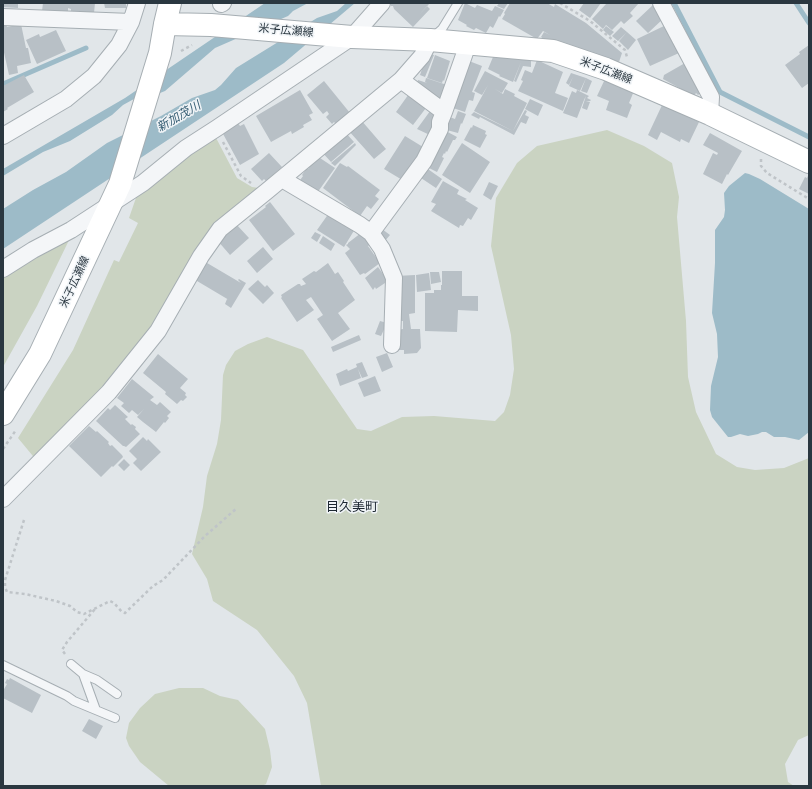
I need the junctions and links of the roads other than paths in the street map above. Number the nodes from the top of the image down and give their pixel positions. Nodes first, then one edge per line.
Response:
1 (137, 3) edge
2 (382, 3) edge
3 (458, 3) edge
4 (661, 3) edge
5 (168, 13) edge
6 (3, 17) edge
7 (131, 22) junction
8 (346, 36) junction
9 (430, 40) junction
10 (468, 44) junction
11 (401, 80) junction
12 (444, 112) junction
13 (710, 114) junction
14 (3, 136) edge
15 (809, 162) edge
16 (282, 179) junction
17 (110, 205) junction
18 (371, 233) junction
19 (3, 269) edge
20 (392, 345) dead end
21 (3, 414) edge
22 (3, 499) edge
23 (71, 664) road end
24 (3, 665) edge
25 (83, 674) junction
26 (117, 694) dead end
27 (96, 710) junction
28 (115, 718) dead end

1 - 7 street
2 - 8 street
3 - 9 lane
4 - 13 street
5 - 8 main road, 米子広瀬線
5 - 17 main road, 米子広瀬線
6 - 7 street
7 - 14 street
8 - 9 main road, 米子広瀬線
8 - 17 street
9 - 10 main road, 米子広瀬線
9 - 11 street
10 - 12 street
10 - 13 main road, 米子広瀬線
11 - 12 street
11 - 16 street
12 - 18 street
13 - 15 main road, 米子広瀬線
16 - 18 street
16 - 22 street
17 - 19 street
17 - 21 main road, 米子広瀬線
18 - 20 street
23 - 25 lane
24 - 27 lane
25 - 26 lane
25 - 27 lane
27 - 28 lane

